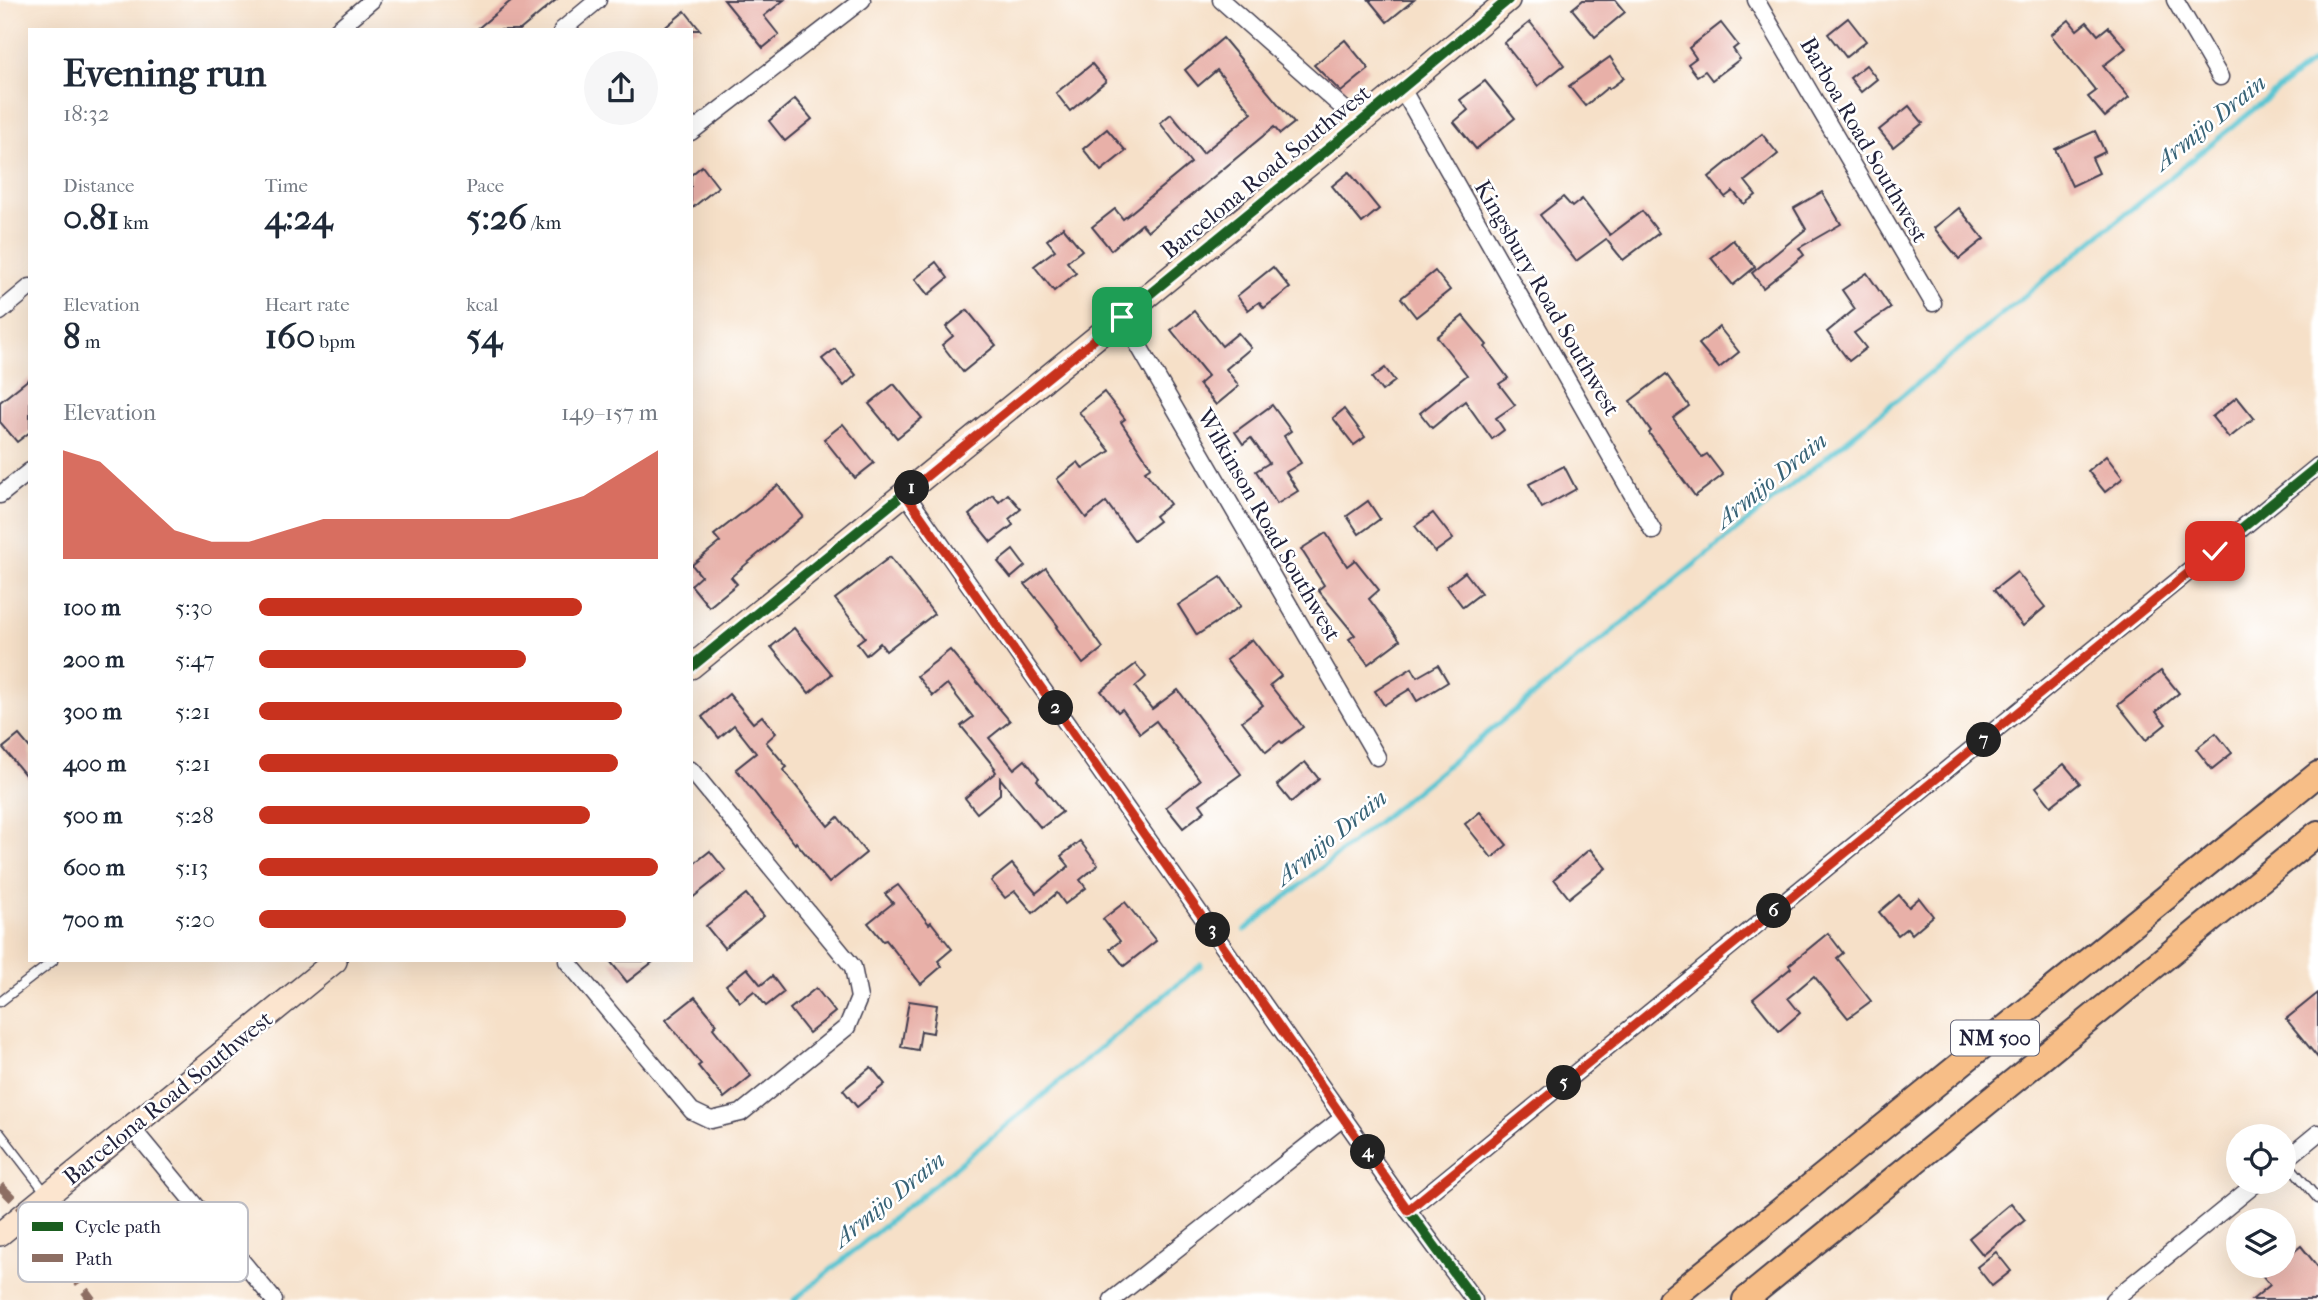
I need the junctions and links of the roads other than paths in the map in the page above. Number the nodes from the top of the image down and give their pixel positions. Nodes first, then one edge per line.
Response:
1 (372, 0) edge
2 (598, 0) edge
3 (862, 0) edge
4 (1221, 0) edge
5 (1508, 0) edge
6 (1755, 0) edge
7 (2175, 0) edge
8 (339, 28) edge
9 (564, 28) edge
10 (2220, 77) dead end
11 (1401, 87) junction
12 (1360, 123) junction
13 (693, 130) edge
14 (28, 289) edge
15 (1933, 303) dead end
16 (0, 312) edge
17 (1122, 317) junction
18 (2318, 466) edge
19 (28, 473) edge
20 (905, 494) junction
21 (0, 495) edge
22 (1653, 531) dead end
23 (693, 665) edge
24 (1377, 757) dead end
25 (693, 772) edge
26 (2318, 774) edge
27 (2318, 834) edge
28 (51, 962) edge
29 (334, 962) edge
30 (568, 962) edge
31 (0, 1002) edge
32 (2011, 1024) junction
33 (2038, 1062) junction
34 (1344, 1117) junction
35 (131, 1127) junction
36 (0, 1133) edge
37 (2318, 1133) edge
38 (2296, 1151) edge
39 (2296, 1174) edge
40 (2243, 1194) edge
41 (48, 1195) junction
42 (2318, 1199) edge
43 (39, 1202) edge
44 (193, 1202) edge
45 (1408, 1210) junction
46 (18, 1219) edge
47 (0, 1234) edge
48 (248, 1269) edge
49 (274, 1300) edge
50 (1112, 1300) edge
51 (1474, 1300) edge
52 (1670, 1300) edge
53 (1745, 1300) edge
54 (2113, 1300) edge

1 - 8 street
2 - 9 street
3 - 13 street
4 - 12 street
5 - 11 street, Barcelona Road Southwest
6 - 15 street, Barboa Road Southwest
7 - 10 street
11 - 12 street, Barcelona Road Southwest
11 - 22 street, Kingsbury Road Southwest
12 - 17 street, Barcelona Road Southwest
14 - 16 street
17 - 20 street, Barcelona Road Southwest
17 - 24 street, Wilkinson Road Southwest
18 - 45 street
19 - 21 street
20 - 23 street, Barcelona Road Southwest
20 - 34 street
25 - 30 street
26 - 32 main road, NM 500
27 - 33 main road, NM 500
28 - 31 lane
29 - 35 street, Barcelona Road Southwest
32 - 33 lane
32 - 52 main road, NM 500
33 - 53 main road, NM 500
34 - 45 street
34 - 50 street
35 - 41 street, Barcelona Road Southwest
35 - 44 street
36 - 41 lane
37 - 38 street
39 - 42 lane
40 - 54 street
41 - 43 street, Barcelona Road Southwest
45 - 51 street
46 - 47 street, Barcelona Road Southwest
48 - 49 street

